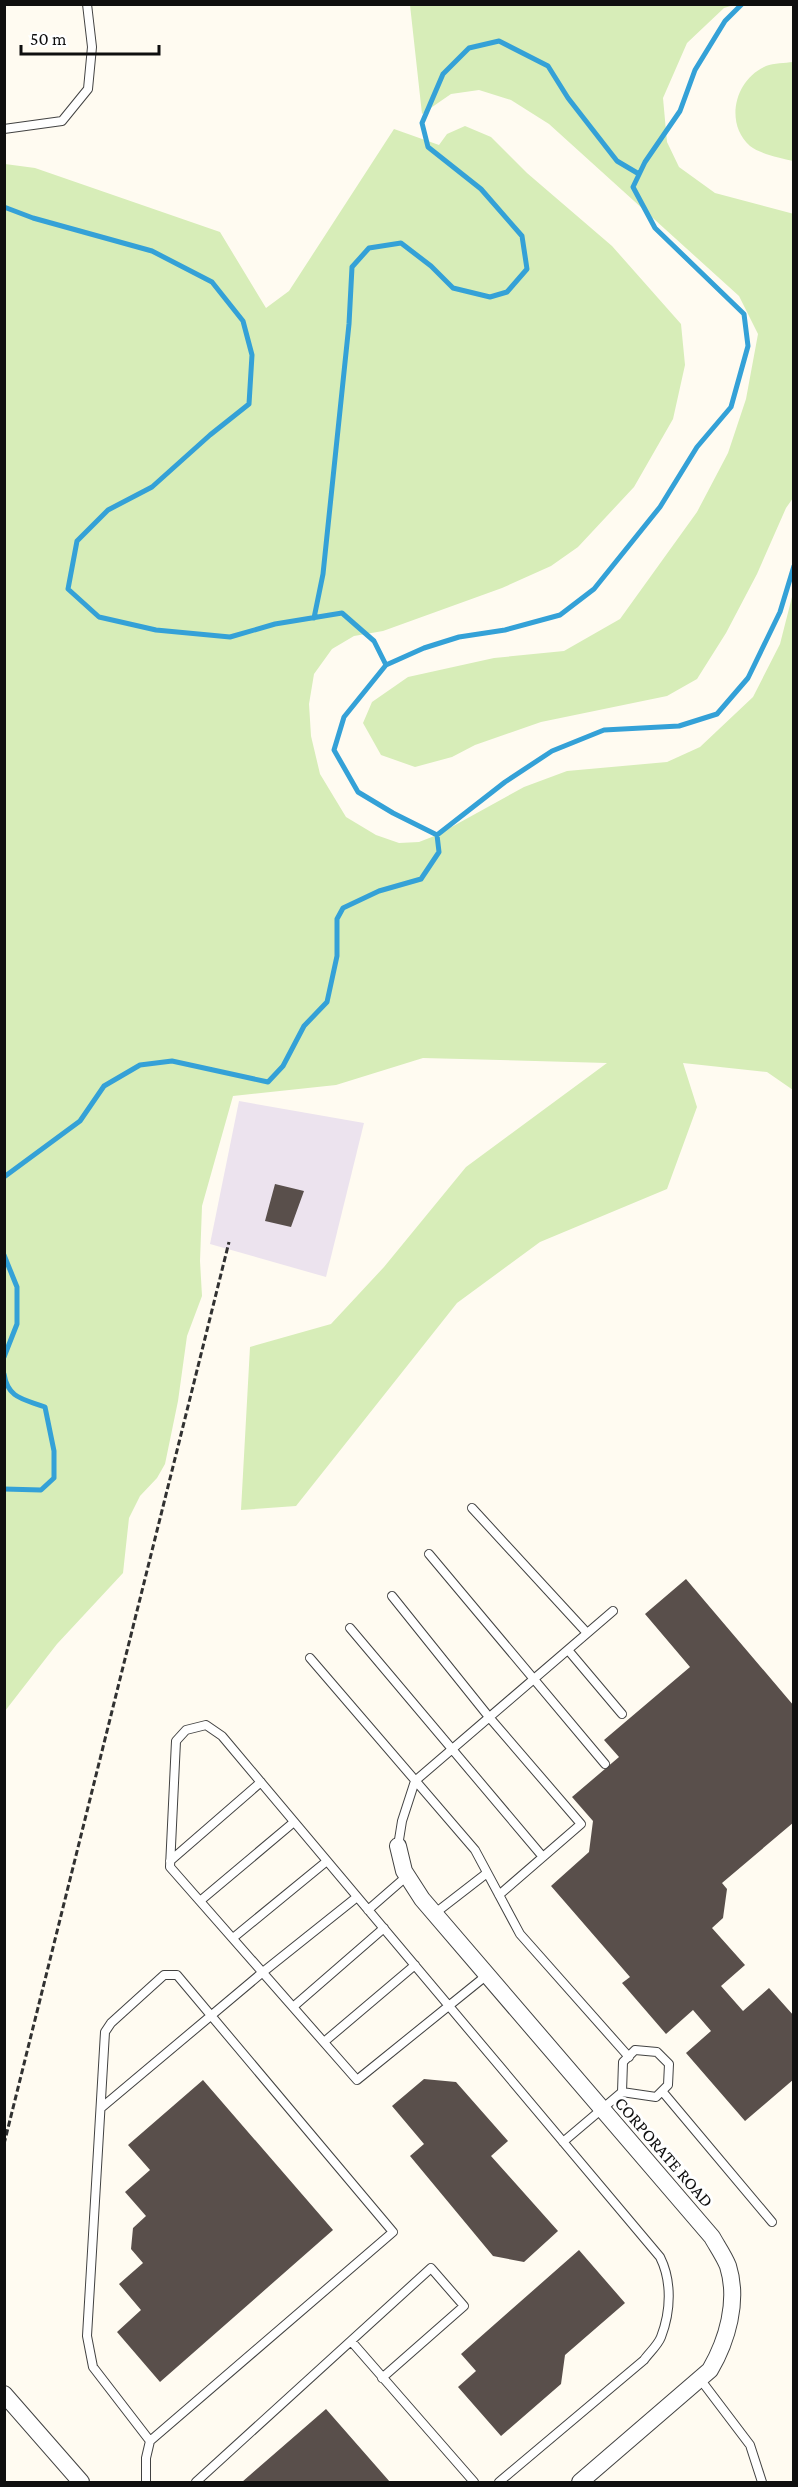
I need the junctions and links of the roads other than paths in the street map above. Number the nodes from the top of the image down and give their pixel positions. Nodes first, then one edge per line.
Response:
1 (87, 4) edge
2 (4, 129) edge
3 (472, 1508) dead end
4 (429, 1554) dead end
5 (392, 1596) dead end
6 (613, 1611) dead end
7 (350, 1628) dead end
8 (587, 1633) junction
9 (568, 1650) junction
10 (310, 1658) dead end
11 (535, 1678) junction
12 (622, 1714) dead end
13 (489, 1718) junction
14 (451, 1750) junction
15 (605, 1764) dead end
16 (415, 1781) junction
17 (261, 1782) junction
18 (294, 1822) junction
19 (398, 1846) joint
20 (543, 1857) junction
21 (170, 1861) junction
22 (327, 1861) junction
23 (488, 1873) junction
24 (407, 1876) junction
25 (499, 1894) junction
26 (357, 1897) junction
27 (200, 1901) junction
28 (368, 1910) junction
29 (435, 1914) junction
30 (384, 1928) junction
31 (232, 1938) junction
32 (415, 1965) junction
33 (263, 1972) junction
34 (487, 1975) junction
35 (448, 2005) junction
36 (293, 2007) junction
37 (211, 2016) junction
38 (324, 2042) junction
39 (629, 2057) junction
40 (662, 2091) junction
41 (622, 2092) junction
42 (101, 2108) junction
43 (602, 2109) junction
44 (563, 2142) junction
45 (772, 2222) dead end
46 (351, 2341) junction
47 (382, 2378) junction
48 (700, 2379) junction
49 (4, 2394) edge
50 (150, 2441) junction
51 (81, 2482) edge
52 (146, 2482) edge
53 (196, 2482) edge
54 (474, 2482) edge
55 (499, 2482) edge
56 (580, 2482) edge
57 (762, 2482) edge

1 - 2 lane
3 - 8 lane
4 - 11 lane
5 - 13 lane
6 - 8 lane
7 - 14 lane
8 - 9 lane
9 - 11 lane
9 - 12 lane
10 - 16 lane
11 - 13 lane
11 - 15 lane
13 - 14 lane
13 - 20 lane
14 - 16 lane
14 - 20 lane
16 - 19 lane
16 - 23 lane
17 - 18 lane
17 - 21 lane
17 - 21 lane
18 - 22 lane
18 - 27 lane
19 - 24 street, CORPORATE ROAD
20 - 25 lane
21 - 27 lane
22 - 26 lane
22 - 31 lane
23 - 25 lane
23 - 29 lane
24 - 28 lane
24 - 29 street, CORPORATE ROAD
25 - 39 lane
26 - 28 lane
26 - 33 lane
27 - 31 lane
28 - 30 lane
29 - 34 street, CORPORATE ROAD
30 - 32 lane
30 - 36 lane
31 - 33 lane
32 - 35 lane
32 - 38 lane
33 - 36 lane
33 - 37 lane
34 - 35 lane
34 - 43 street, CORPORATE ROAD
35 - 38 lane
35 - 44 lane
36 - 38 lane
37 - 42 lane
37 - 42 lane
37 - 50 lane
39 - 40 lane
39 - 41 lane
40 - 41 lane
40 - 45 lane
41 - 43 lane
42 - 50 lane
43 - 44 lane
43 - 48 street, CORPORATE ROAD
44 - 55 lane
46 - 47 lane
46 - 47 lane
46 - 53 lane
47 - 54 lane
48 - 56 street, CORPORATE ROAD
48 - 57 lane
49 - 51 street
50 - 52 lane

